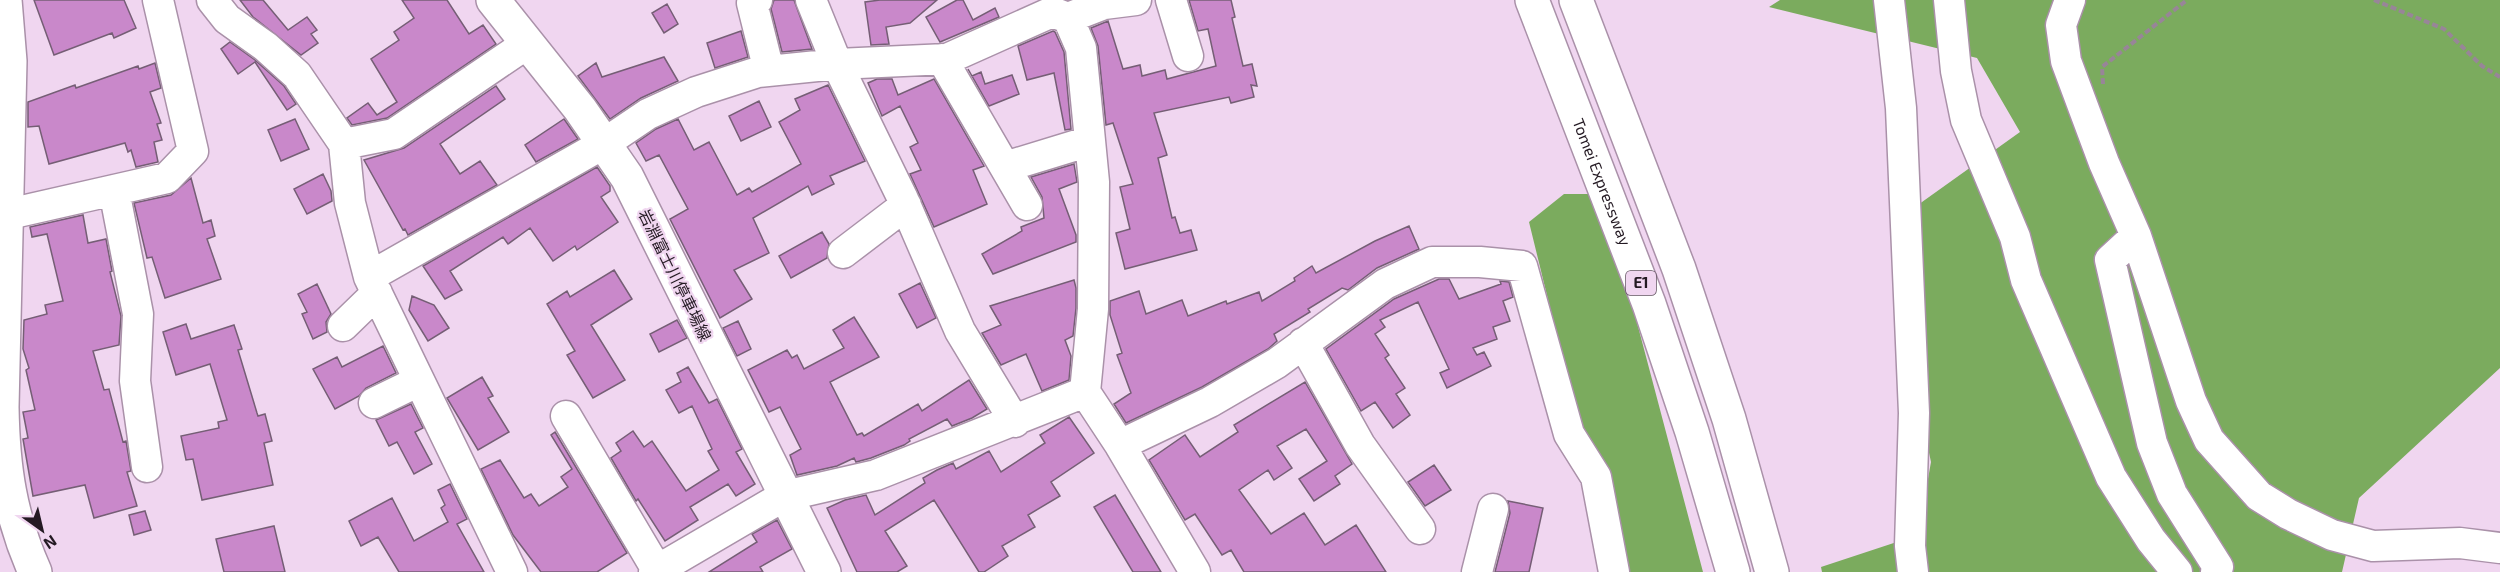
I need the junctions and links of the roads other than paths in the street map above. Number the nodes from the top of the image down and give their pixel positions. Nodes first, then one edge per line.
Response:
1 (5, 0) edge
2 (158, 0) edge
3 (213, 0) edge
4 (493, 0) edge
5 (757, 0) edge
6 (811, 0) edge
7 (1136, 0) edge
8 (1171, 0) edge
9 (1532, 0) edge
10 (1576, 0) edge
11 (1889, 0) edge
12 (1949, 0) edge
13 (2070, 0) edge
14 (1057, 10) edge
15 (528, 43) junction
16 (1188, 56) dead end
17 (942, 59) junction
18 (837, 63) junction
19 (769, 71) junction
20 (1090, 141) junction
21 (604, 143) junction
22 (344, 144) junction
23 (1005, 166) junction
24 (114, 190) junction
25 (906, 205) junction
26 (1027, 205) dead end
27 (4, 215) edge
28 (2136, 236) junction
29 (843, 253) dead end
30 (373, 285) junction
31 (343, 326) dead end
32 (1303, 343) junction
33 (419, 381) junction
34 (1085, 392) junction
35 (374, 403) dead end
36 (566, 416) dead end
37 (1, 419) edge
38 (1015, 422) junction
39 (1120, 445) junction
40 (147, 467) dead end
41 (784, 496) junction
42 (1493, 509) dead end
43 (1420, 529) dead end
44 (2500, 548) edge
45 (655, 571) edge
46 (35, 572) edge
47 (512, 572) edge
48 (824, 572) edge
49 (1195, 572) edge
50 (1477, 572) edge
51 (1614, 572) edge
52 (1733, 572) edge
53 (1772, 572) edge
54 (1913, 572) edge
55 (2177, 572) edge
56 (2216, 572) edge

1 - 27 main road
2 - 24 street
3 - 22 street
4 - 15 main road, 岩淵富士川停車場線
5 - 19 street
6 - 18 street
7 - 14 street
8 - 16 street
9 - 52 main road, Tomei Expressway / E1
10 - 53 main road, E1
11 - 54 street
12 - 55 street
13 - 28 street
14 - 17 street
14 - 20 street
15 - 21 main road, 岩淵富士川停車場線
15 - 22 street
17 - 18 street
17 - 23 street
18 - 19 street
18 - 25 street
19 - 21 street
20 - 23 street
20 - 34 street
21 - 30 street
21 - 41 main road, 岩淵富士川停車場線
22 - 30 street
23 - 26 street
24 - 27 street
24 - 40 street
25 - 29 street
25 - 38 street
27 - 37 main road
28 - 44 street
28 - 56 street
30 - 31 street
30 - 33 street
32 - 39 street
32 - 43 street
32 - 51 street
33 - 35 street
33 - 47 street
34 - 38 street
34 - 39 street
36 - 45 street
37 - 46 main road
38 - 41 street
39 - 49 street
41 - 45 street
41 - 48 main road, 岩淵富士川停車場線
42 - 50 street

